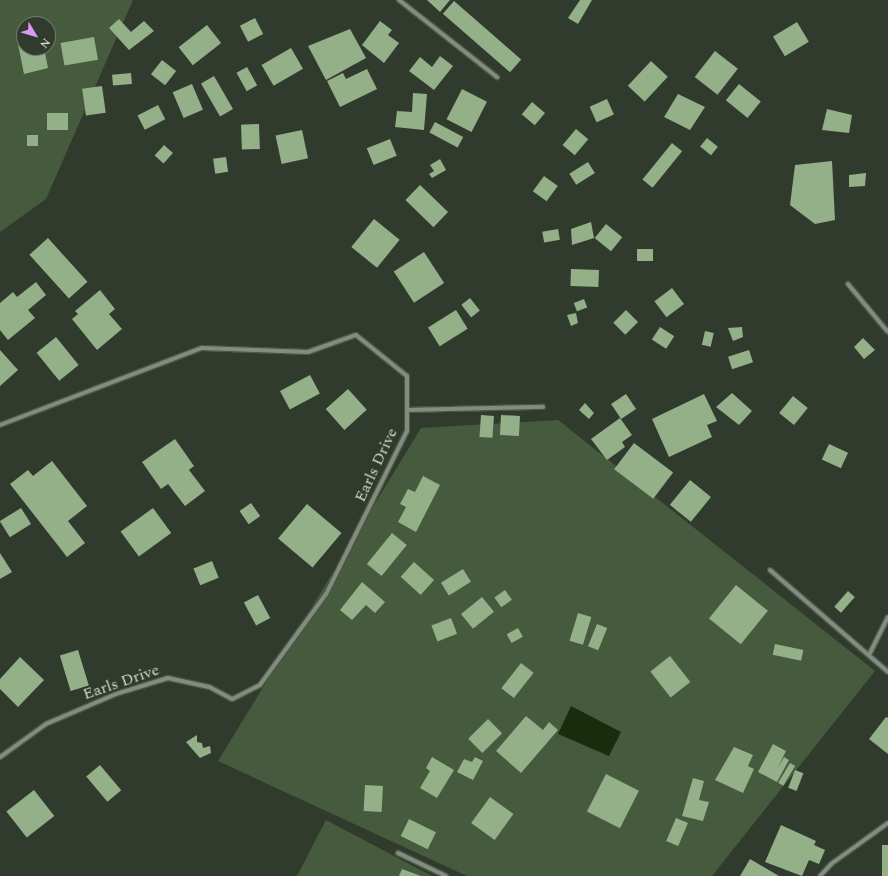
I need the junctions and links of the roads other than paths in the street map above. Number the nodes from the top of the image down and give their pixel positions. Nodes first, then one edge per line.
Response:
1 (399, 0) edge
2 (497, 77) dead end
3 (848, 284) dead end
4 (888, 332) edge
5 (543, 407) dead end
6 (407, 410) junction
7 (0, 425) edge
8 (770, 570) dead end
9 (888, 617) edge
10 (869, 655) junction
11 (888, 672) edge
12 (0, 757) edge
13 (888, 823) edge
14 (398, 853) dead end
15 (446, 876) edge
16 (820, 876) edge

1 - 2 street
3 - 4 street
5 - 6 street
6 - 7 street, Earls Drive
6 - 12 street, Earls Drive
8 - 10 street
9 - 10 street
10 - 11 street
13 - 16 street
14 - 15 street

